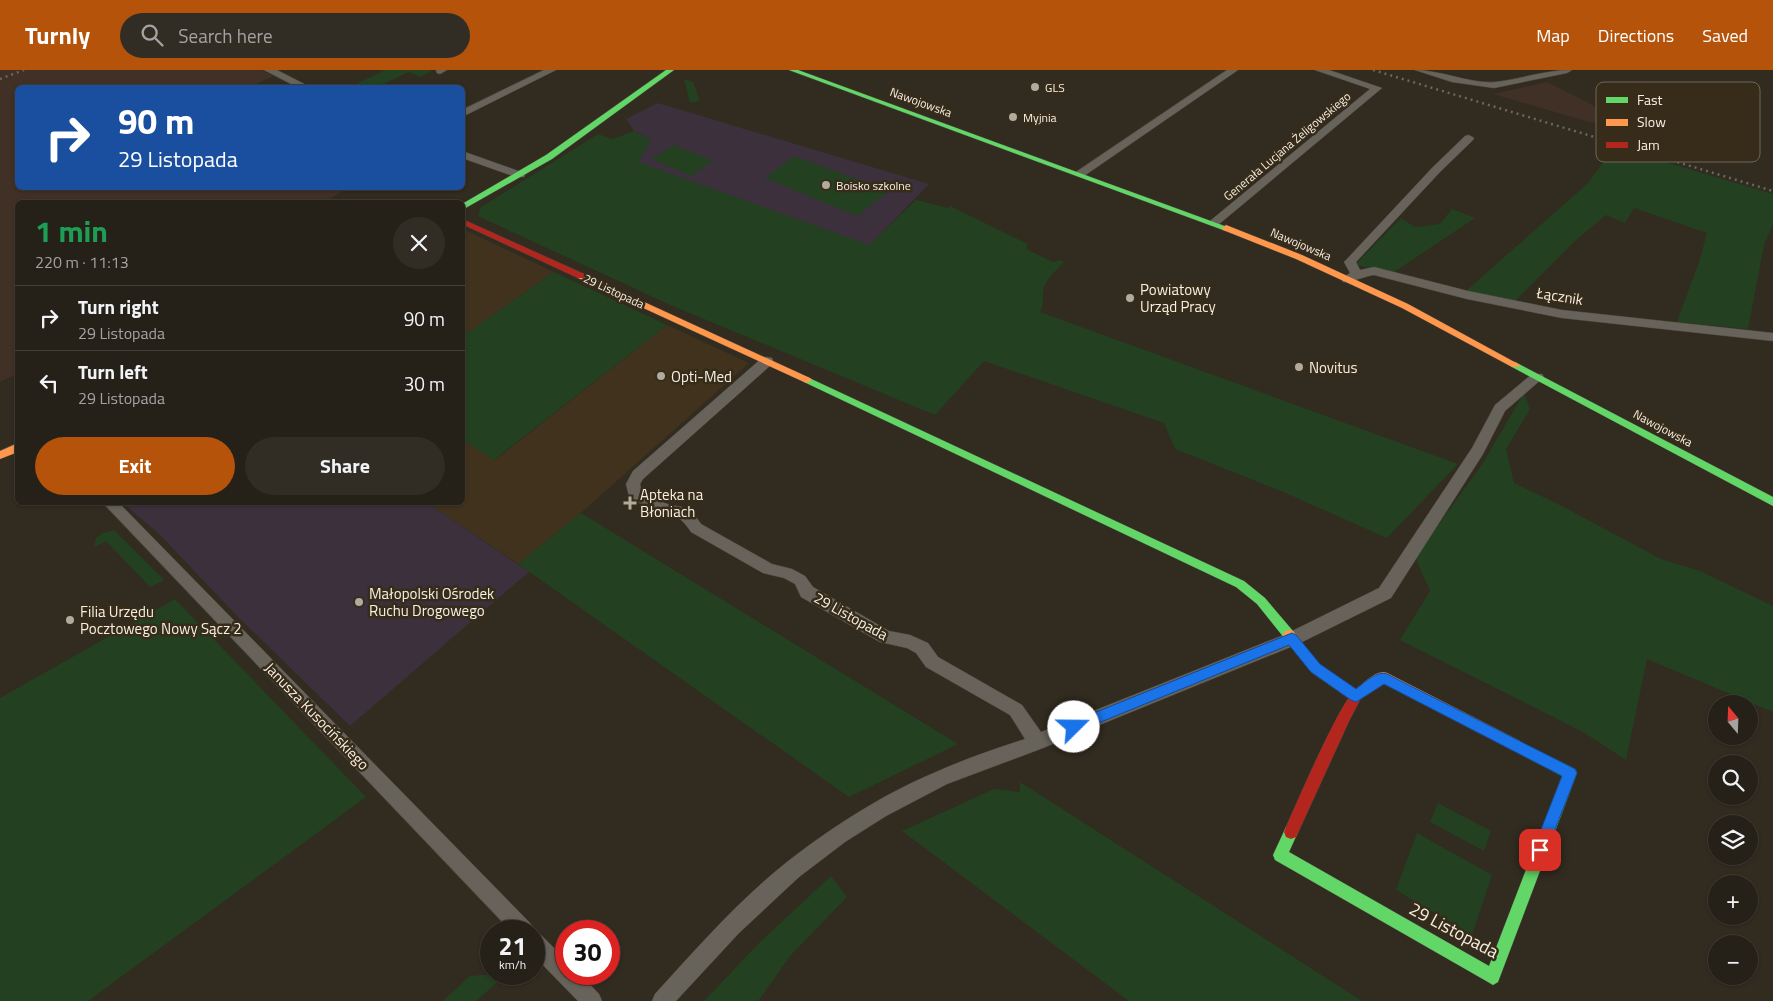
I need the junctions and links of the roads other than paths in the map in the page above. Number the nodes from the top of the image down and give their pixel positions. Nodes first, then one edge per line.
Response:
1 (269, 70) edge
2 (551, 70) edge
3 (671, 70) edge
4 (792, 70) edge
5 (1234, 70) edge
6 (1320, 70) edge
7 (1420, 70) edge
8 (1567, 70) edge
9 (302, 85) edge
10 (465, 113) edge
11 (1470, 138) dead end
12 (465, 155) edge
13 (1080, 174) junction
14 (520, 175) junction
15 (465, 206) edge
16 (465, 221) edge
17 (1214, 224) junction
18 (1352, 276) junction
19 (1773, 337) edge
20 (767, 361) junction
21 (1537, 377) junction
22 (15, 448) edge
23 (0, 455) edge
24 (1773, 502) edge
25 (112, 505) edge
26 (1292, 639) junction
27 (1356, 696) junction
28 (1037, 742) junction
29 (514, 920) edge
30 (545, 953) edge
31 (592, 1001) edge
32 (662, 1001) edge

1 - 9 street
2 - 10 street
3 - 14 street
4 - 13 street, Nawojowska
5 - 13 street
6 - 17 street, Generała Lucjana Żeligowskiego
7 - 8 street
11 - 18 street
12 - 14 street
13 - 17 street, Nawojowska
14 - 15 street
16 - 20 street, 29 Listopada
17 - 18 street, Nawojowska
18 - 19 street, Łącznik
18 - 21 street, Nawojowska
20 - 26 street, 29 Listopada
20 - 28 street, 29 Listopada
21 - 24 street, Nawojowska
21 - 26 street
22 - 23 street
25 - 29 street, Janusza Kusocińskiego
26 - 27 street, 29 Listopada
26 - 28 street
27 - 27 street, 29 Listopada
28 - 32 street
30 - 31 street

